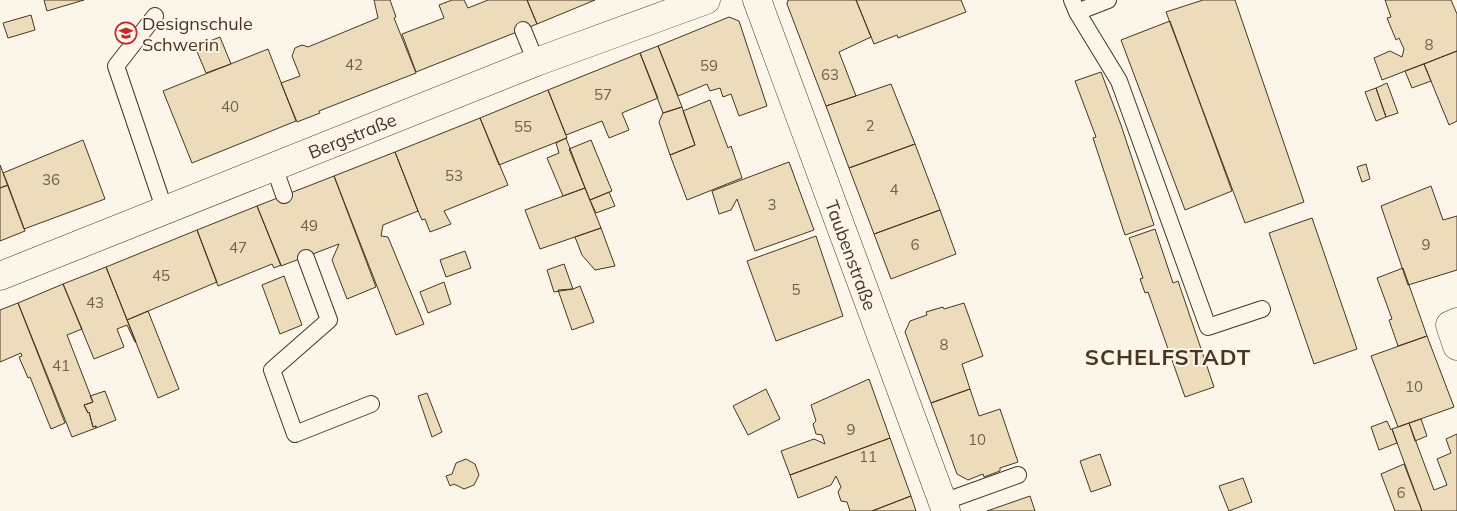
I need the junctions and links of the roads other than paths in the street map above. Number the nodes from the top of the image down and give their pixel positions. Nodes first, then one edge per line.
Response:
1 (706, 0) edge
2 (757, 0) edge
3 (1108, 0) edge
4 (1075, 6) edge
5 (155, 16) dead end
6 (523, 30) dead end
7 (536, 62) junction
8 (274, 167) junction
9 (284, 195) dead end
10 (165, 211) junction
11 (306, 258) dead end
12 (0, 276) edge
13 (1262, 309) dead end
14 (1457, 322) edge
15 (1457, 346) edge
16 (371, 404) dead end
17 (1018, 475) dead end
18 (945, 506) edge

1 - 7 street, Bergstraße
2 - 18 street, Taubenstraße
3 - 4 lane
4 - 13 lane
5 - 10 lane
6 - 7 lane
7 - 8 street, Bergstraße
8 - 9 lane
8 - 10 street, Bergstraße
10 - 12 street, Bergstraße
11 - 16 lane
14 - 15 street
17 - 18 lane

